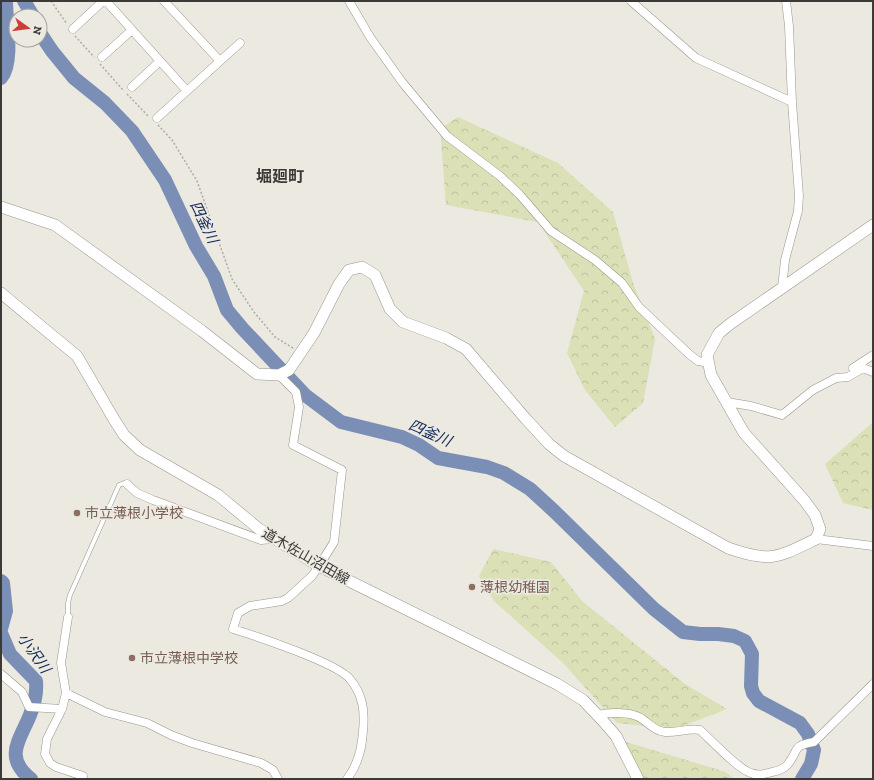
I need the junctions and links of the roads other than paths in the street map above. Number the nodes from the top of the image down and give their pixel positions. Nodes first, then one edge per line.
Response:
1 (104, 1) edge
2 (164, 1) edge
3 (349, 1) edge
4 (631, 1) edge
5 (786, 1) edge
6 (71, 29) road end
7 (132, 30) junction
8 (240, 43) dead end
9 (102, 57) dead end
10 (160, 61) junction
11 (220, 61) junction
12 (132, 87) dead end
13 (187, 91) junction
14 (792, 102) junction
15 (155, 120) road end
16 (1, 208) edge
17 (873, 225) edge
18 (782, 288) junction
19 (1, 293) edge
20 (873, 355) edge
21 (709, 363) junction
22 (873, 372) edge
23 (279, 375) junction
24 (839, 377) junction
25 (727, 402) junction
26 (127, 484) joint
27 (273, 539) junction
28 (816, 539) junction
29 (873, 546) edge
30 (319, 566) junction
31 (68, 617) joint
32 (1, 674) edge
33 (873, 684) edge
34 (66, 693) junction
35 (62, 709) junction
36 (598, 715) junction
37 (83, 776) dead end
38 (278, 779) edge
39 (347, 779) edge
40 (638, 779) edge

1 - 6 street
1 - 7 street
2 - 11 street
3 - 21 street
4 - 14 street
5 - 14 street
7 - 9 street
7 - 10 street
8 - 11 street
10 - 12 street
10 - 13 street
11 - 13 street
13 - 15 street
14 - 18 street
16 - 23 street
17 - 18 street
18 - 21 street
19 - 27 street, 道木佐山沼田線
20 - 24 street
21 - 25 street
22 - 24 street
23 - 28 street
23 - 30 street
24 - 25 street
25 - 28 street
26 - 27 street
26 - 31 lane
27 - 30 street, 道木佐山沼田線
28 - 29 street
30 - 36 street, 道木佐山沼田線
30 - 39 street
31 - 34 street
32 - 35 street
33 - 36 street
34 - 35 street
34 - 38 street
35 - 37 street
36 - 40 street, 道木佐山沼田線

